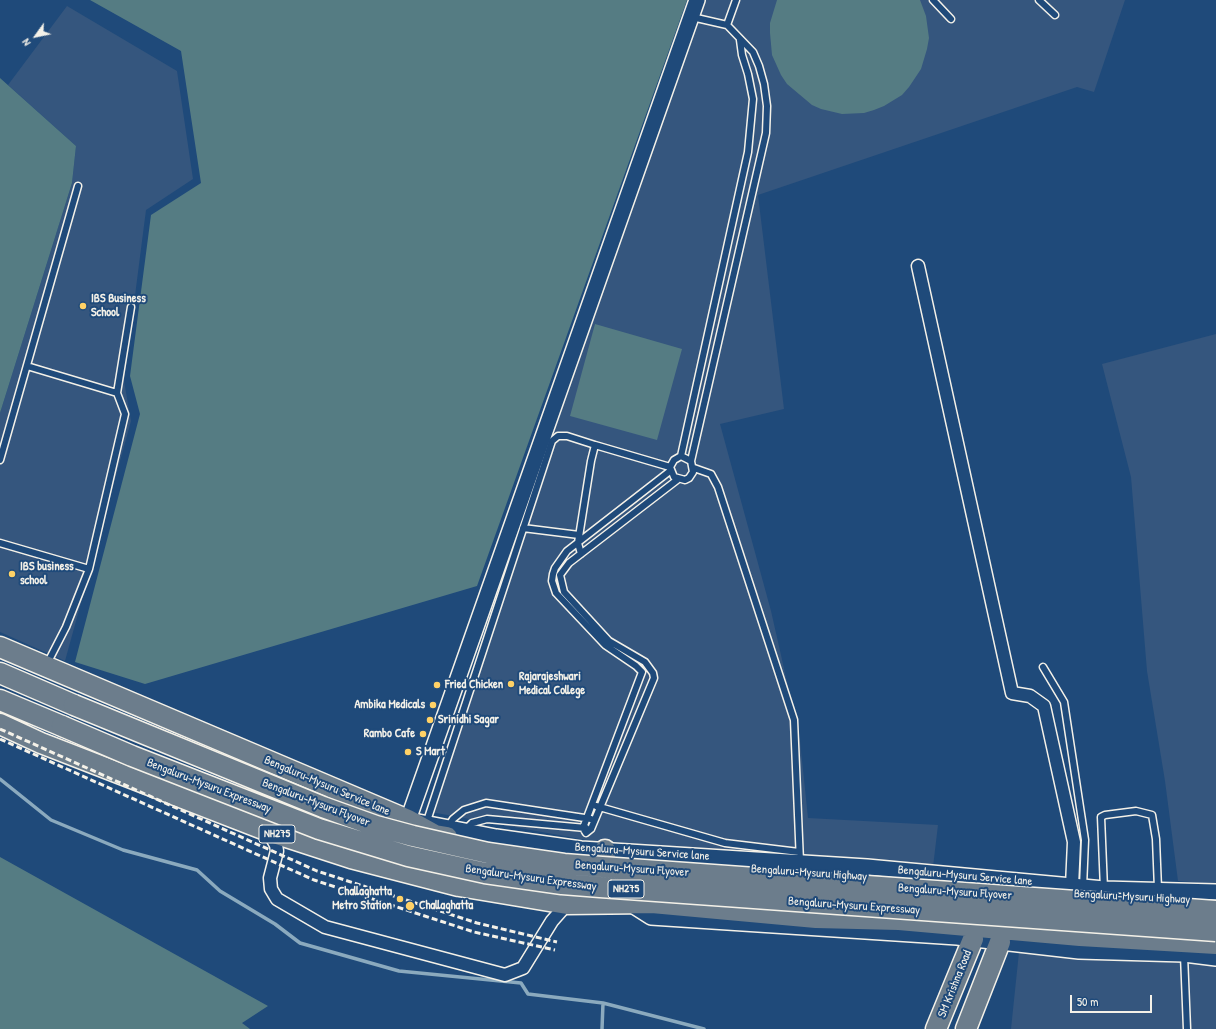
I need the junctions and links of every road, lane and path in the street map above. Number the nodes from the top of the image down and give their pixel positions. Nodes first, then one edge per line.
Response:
1 (697, 0) edge
2 (736, 0) edge
3 (933, 0) edge
4 (1039, 0) edge
5 (1055, 15) dead end
6 (691, 17) junction
7 (951, 19) dead end
8 (727, 25) junction
9 (740, 40) junction
10 (742, 180) junction
11 (754, 184) junction
12 (78, 186) dead end
13 (918, 266) dead end
14 (132, 307) dead end
15 (27, 366) junction
16 (117, 393) junction
17 (595, 445) junction
18 (681, 456) junction
19 (0, 460) edge
20 (691, 461) junction
21 (694, 468) junction
22 (670, 469) junction
23 (677, 480) junction
24 (523, 528) junction
25 (579, 536) junction
26 (0, 543) edge
27 (578, 543) junction
28 (581, 554) junction
29 (89, 569) junction
30 (607, 644) junction
31 (0, 647) edge
32 (46, 666) junction
33 (1043, 667) dead end
34 (0, 673) edge
35 (0, 700) edge
36 (0, 724) edge
37 (592, 805) junction
38 (600, 807) junction
39 (587, 819) junction
40 (595, 819) junction
41 (417, 822) junction
42 (447, 828) junction
43 (583, 828) junction
44 (268, 831) junction
45 (463, 831) junction
46 (605, 855) junction
47 (799, 857) junction
48 (1077, 886) junction
49 (1104, 889) junction
50 (1158, 891) junction
51 (1216, 892) edge
52 (1216, 902) edge
53 (629, 903) junction
54 (567, 904) junction
55 (605, 904) junction
56 (1216, 911) edge
57 (1216, 931) edge
58 (973, 939) junction
59 (1000, 942) junction
60 (1216, 944) edge
61 (1184, 954) junction
62 (1216, 958) edge
63 (936, 1029) edge
64 (966, 1029) edge
65 (1187, 1029) edge

1 - 6 street
2 - 8 lane
3 - 7 lane
4 - 5 lane
6 - 8 lane
6 - 41 street
8 - 9 lane
9 - 10 lane
9 - 11 lane
10 - 11 lane
10 - 18 lane
11 - 20 lane
12 - 15 lane
13 - 48 street
14 - 16 lane
15 - 16 lane
15 - 19 lane
16 - 29 lane
17 - 22 lane
17 - 24 lane
17 - 25 lane
18 - 20 lane
18 - 22 lane
20 - 21 lane
21 - 23 lane
21 - 47 lane
22 - 23 lane
22 - 27 lane
23 - 28 lane
24 - 25 lane
24 - 41 lane
25 - 27 lane
26 - 29 lane
27 - 28 lane
27 - 30 lane
28 - 30 lane
29 - 32 lane
30 - 37 lane
30 - 38 lane
31 - 32 highway
32 - 41 highway, Bengaluru-Mysuru Service lane
33 - 48 lane
34 - 56 highway, Bengaluru-Mysuru Flyover / NH275, bridge
35 - 57 highway, Bengaluru-Mysuru Expressway / NH275, bridge
36 - 44 highway, Bengaluru-Mysuru Expressway / NH275
37 - 38 lane
37 - 39 lane
38 - 40 lane
38 - 47 lane
39 - 40 lane
39 - 42 lane
39 - 43 lane
40 - 43 lane
41 - 42 street, Bengaluru-Mysuru Service lane
41 - 46 highway, Bengaluru-Mysuru Highway
42 - 45 street, Bengaluru-Mysuru Service lane
43 - 45 lane
44 - 54 highway, Bengaluru-Mysuru Expressway / NH275
44 - 54 street
45 - 46 street, Bengaluru-Mysuru Service lane
46 - 47 street, Bengaluru-Mysuru Service lane
46 - 52 highway, Bengaluru-Mysuru Highway
46 - 55 highway
47 - 48 street, Bengaluru-Mysuru Service lane
48 - 49 street, Bengaluru-Mysuru Service lane
49 - 50 street, Bengaluru-Mysuru Service lane
49 - 50 lane
50 - 51 street, Bengaluru-Mysuru Service lane
53 - 55 highway, Bengaluru-Mysuru Expressway / NH275
53 - 58 street, Bengaluru-Mysuru Expressway / NH275
53 - 60 highway, Bengaluru-Mysuru Expressway / NH275
54 - 55 highway, Bengaluru-Mysuru Expressway / NH275
58 - 59 street, Bengaluru-Mysuru Expressway / NH275
58 - 63 highway, SM Krishna Road
59 - 61 street, Bengaluru-Mysuru Expressway / NH275
59 - 64 highway
61 - 62 street, Bengaluru-Mysuru Expressway / NH275
61 - 65 lane

